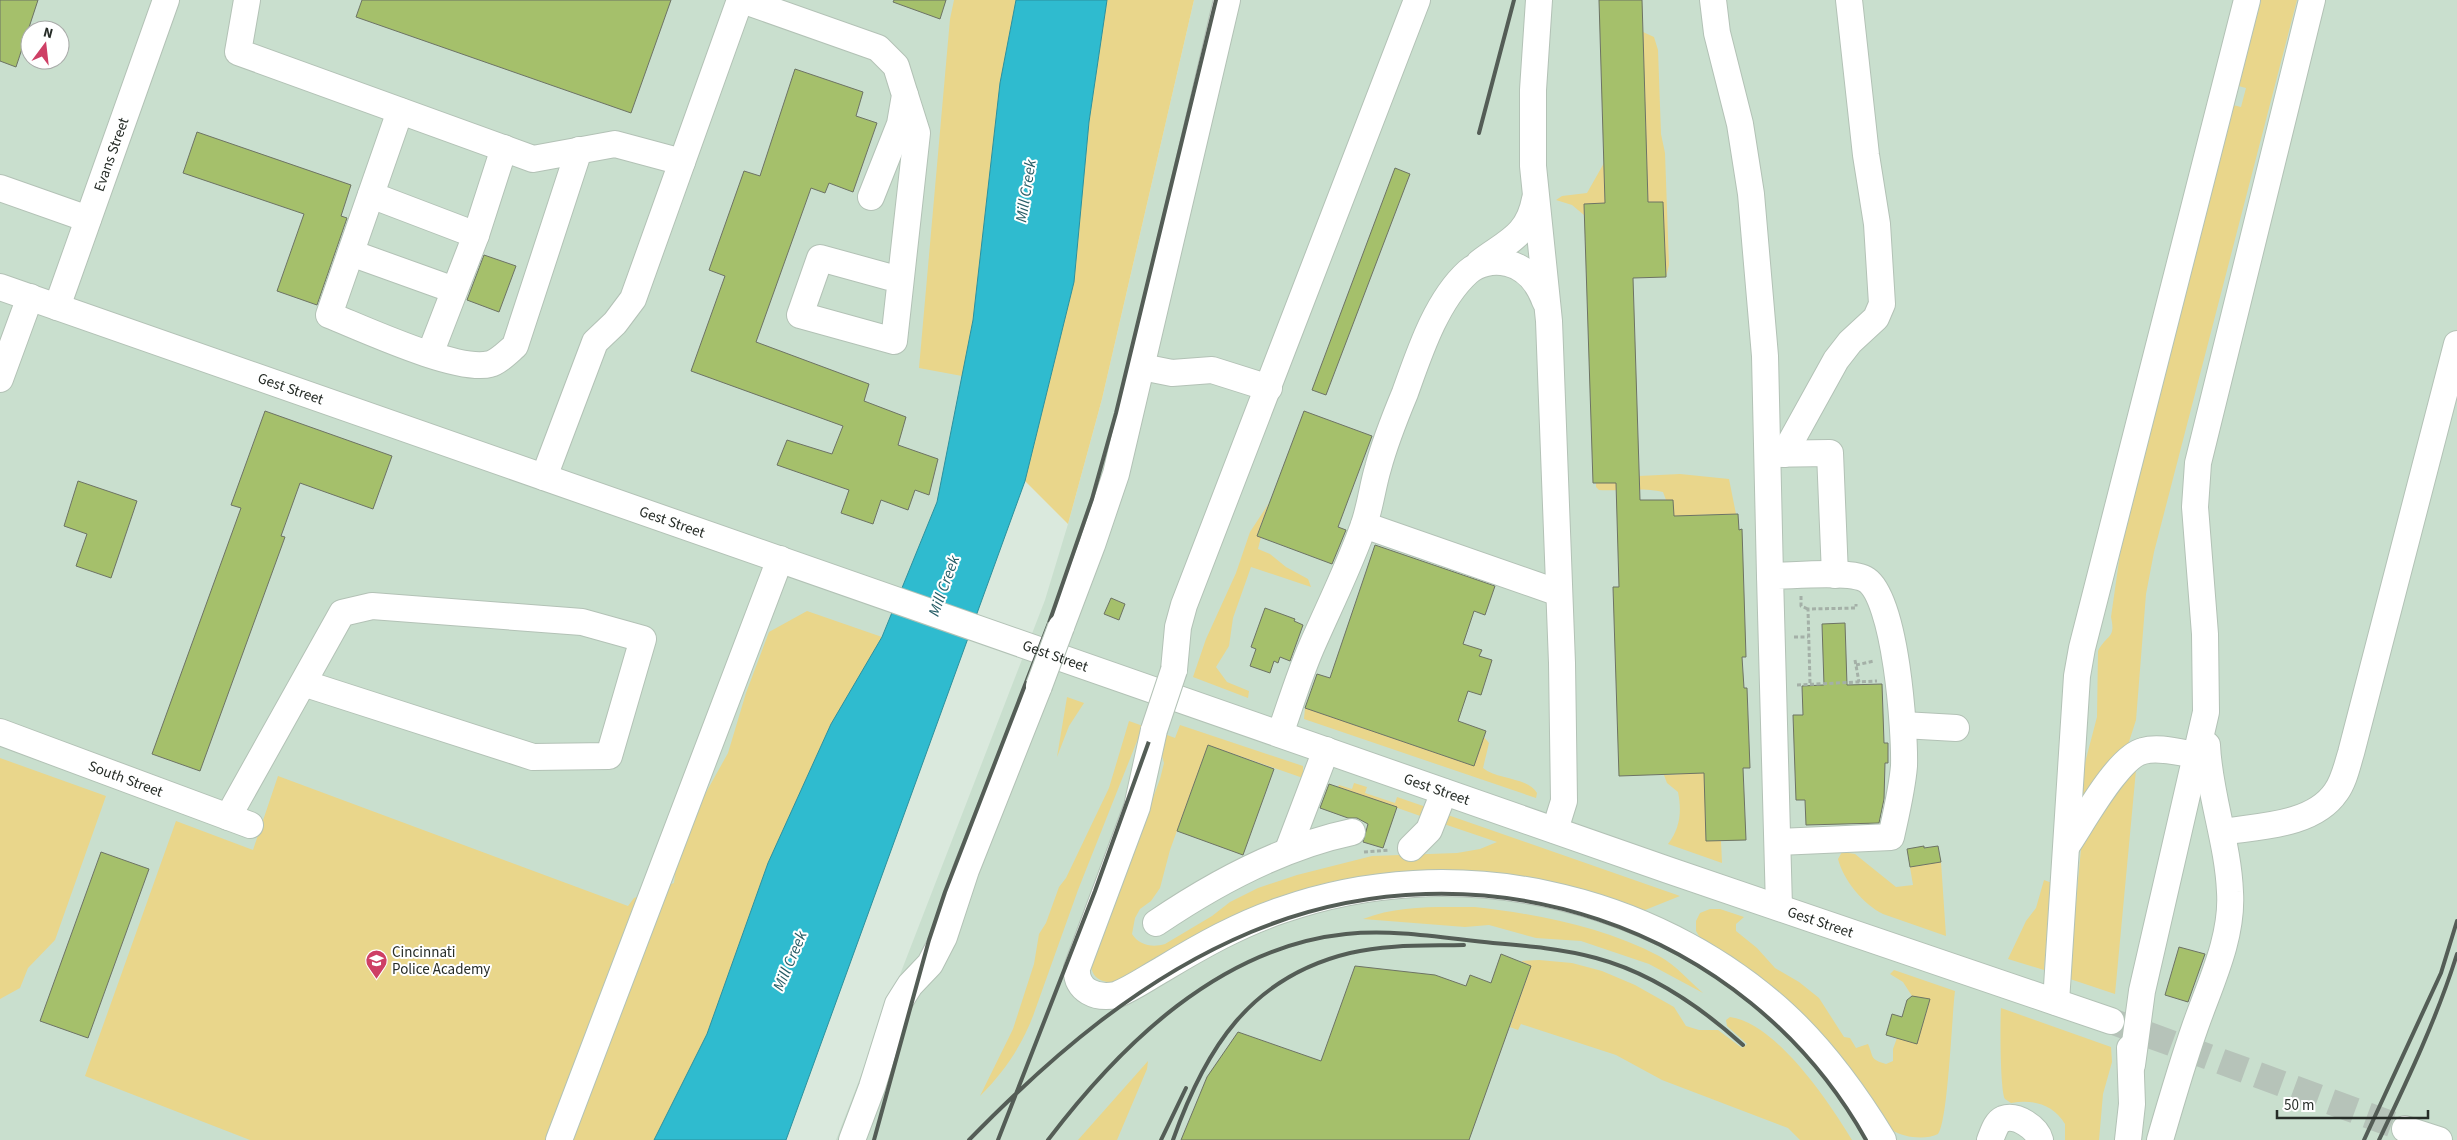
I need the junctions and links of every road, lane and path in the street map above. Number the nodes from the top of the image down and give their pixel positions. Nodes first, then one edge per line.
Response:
1 (166, 0) edge
2 (247, 0) edge
3 (741, 0) edge
4 (1228, 0) edge
5 (1417, 0) edge
6 (1539, 0) edge
7 (1713, 0) edge
8 (1849, 0) edge
9 (2247, 0) edge
10 (2312, 0) edge
11 (905, 94) junction
12 (400, 111) junction
13 (504, 148) junction
14 (579, 150) junction
15 (682, 162) junction
16 (0, 188) edge
17 (1536, 192) junction
18 (371, 194) junction
19 (871, 197) dead end
20 (88, 220) junction
21 (476, 235) junction
22 (351, 253) junction
23 (1469, 271) junction
24 (900, 280) dead end
25 (0, 287) edge
26 (454, 290) junction
27 (30, 297) junction
28 (57, 307) junction
29 (1549, 322) junction
30 (2457, 344) edge
31 (430, 354) junction
32 (1142, 368) junction
33 (0, 379) edge
34 (1269, 388) junction
35 (1775, 454) junction
36 (544, 477) junction
37 (1364, 525) junction
38 (780, 560) junction
39 (1835, 575) junction
40 (1770, 576) junction
41 (1559, 593) junction
42 (1802, 606) dead end
43 (1847, 608) dead end
44 (1808, 609) junction
45 (1800, 637) dead end
46 (1808, 637) junction
47 (1856, 663) dead end
48 (1898, 680) junction
49 (1859, 682) junction
50 (303, 683) junction
51 (1810, 683) junction
52 (1797, 692) dead end
53 (2206, 712) junction
54 (1903, 725) junction
55 (1956, 728) dead end
56 (0, 732) edge
57 (1280, 734) junction
58 (1326, 750) junction
59 (2197, 755) junction
60 (1444, 792) junction
61 (1555, 830) junction
62 (1352, 832) dead end
63 (2222, 832) junction
64 (1778, 842) junction
65 (2067, 847) junction
66 (1410, 848) dead end
67 (1288, 850) junction
68 (1779, 907) junction
69 (1156, 923) dead end
70 (2056, 1002) junction
71 (2111, 1021) tunnel mouth
72 (2405, 1129) tunnel mouth
73 (559, 1140) edge
74 (852, 1140) edge
75 (1883, 1140) edge
76 (1990, 1140) edge
77 (2040, 1140) edge
78 (2128, 1140) edge
79 (2160, 1140) edge
80 (2439, 1140) edge

1 - 20 street, Evans Street
2 - 12 street
3 - 11 street
3 - 15 street
4 - 32 street
5 - 34 street
6 - 17 street
7 - 35 street
8 - 35 street
9 - 65 street
10 - 53 street
11 - 19 street
11 - 24 street
12 - 13 street
12 - 18 street
13 - 14 street
13 - 21 street
14 - 15 street
14 - 31 street
15 - 36 street
16 - 20 street
17 - 23 street
17 - 29 street
18 - 21 street
18 - 22 street
20 - 28 street, Evans Street
21 - 26 street
22 - 26 street
22 - 31 street
23 - 29 street
23 - 37 street
25 - 27 street, Gest Street
26 - 31 street
27 - 28 street, Gest Street
27 - 33 street
28 - 36 street, Gest Street
29 - 41 street
30 - 63 street
32 - 34 street
32 - 74 street, bridge
34 - 75 street, bridge
35 - 39 street
35 - 40 street
36 - 38 street, Gest Street
37 - 41 street
37 - 57 street
38 - 57 street, Gest Street
38 - 73 street
39 - 40 street
39 - 48 street
40 - 64 street
41 - 61 street
42 - 44 path
43 - 44 path
44 - 46 path
45 - 46 path
46 - 51 path
47 - 49 path
48 - 49 path
48 - 54 street
49 - 51 path
50 - 50 street
50 - 56 street, South Street
51 - 52 path
53 - 59 street
53 - 63 street
54 - 55 street
54 - 64 street
57 - 58 street, Gest Street
58 - 60 street, Gest Street
58 - 67 street
59 - 65 street
59 - 78 street
60 - 61 street, Gest Street
60 - 66 street
61 - 68 street, Gest Street
62 - 67 street
63 - 79 street
64 - 68 street
65 - 70 street
67 - 69 street
68 - 70 street, Gest Street
70 - 71 street, Gest Street
72 - 80 street
76 - 77 street

